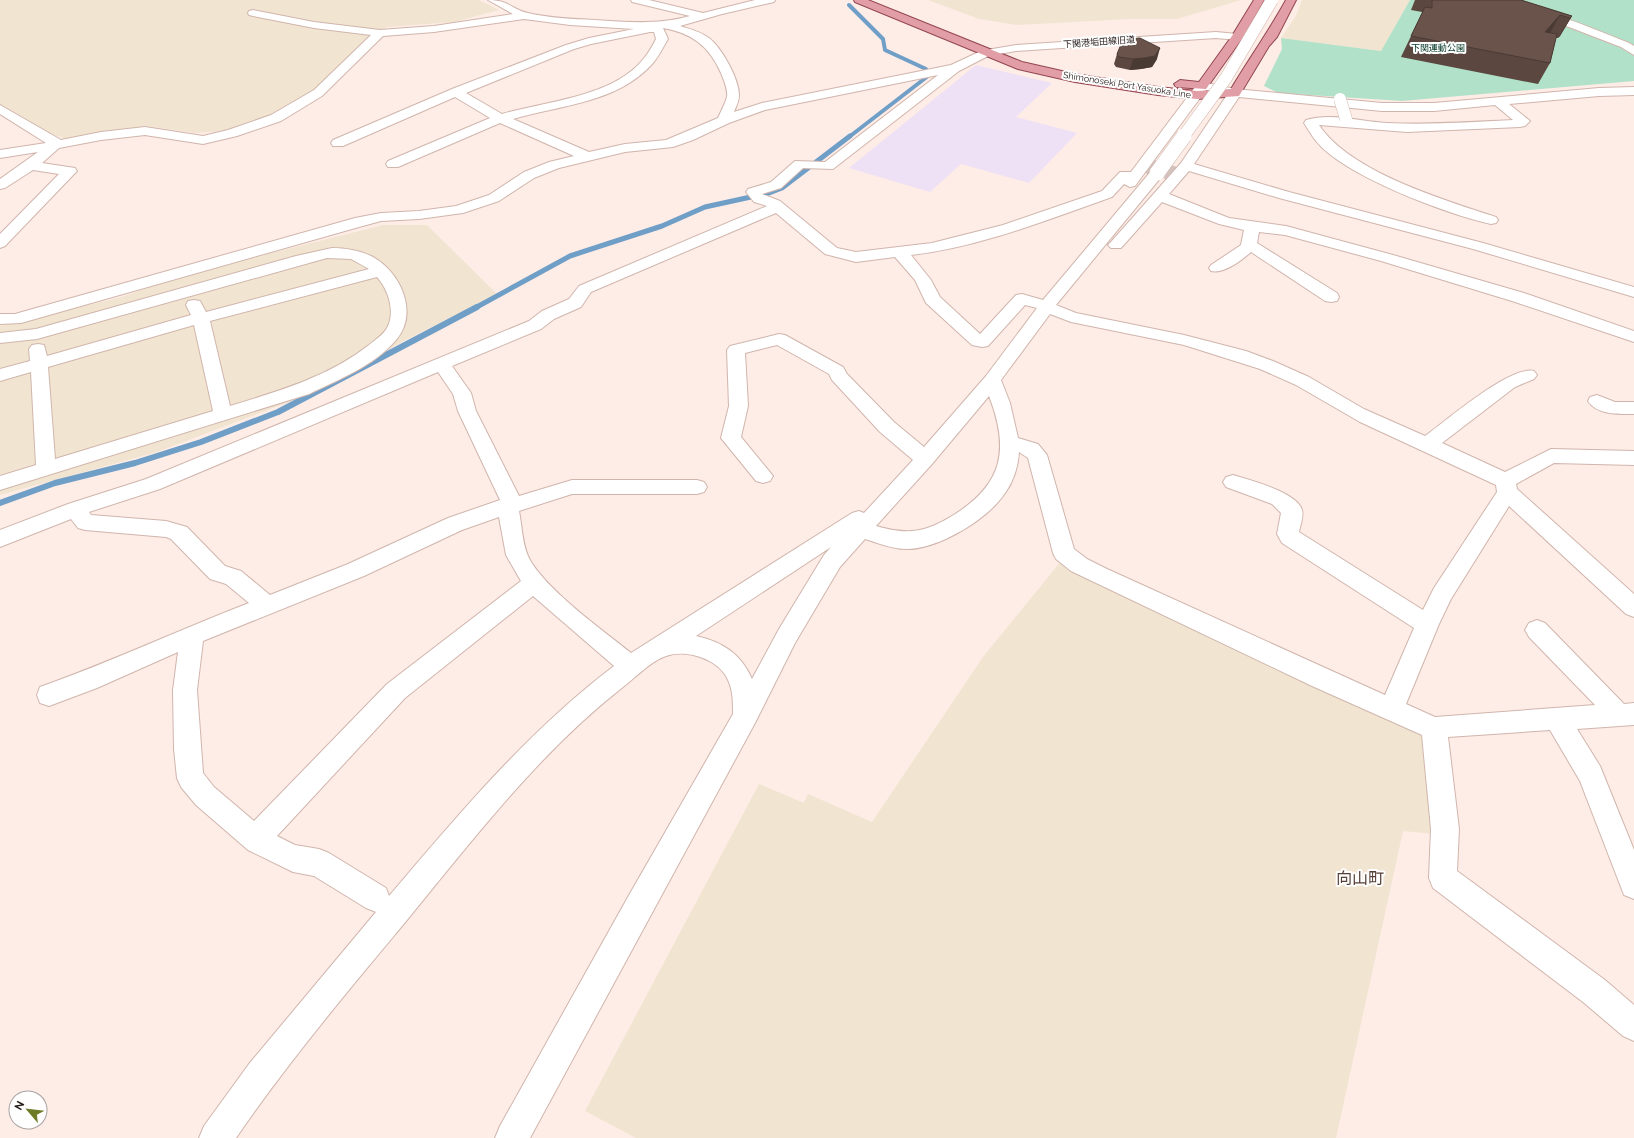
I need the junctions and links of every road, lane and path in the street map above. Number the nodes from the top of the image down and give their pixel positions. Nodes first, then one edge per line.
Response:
1 (493, 0) edge
2 (636, 0) edge
3 (770, 0) edge
4 (859, 0) edge
5 (1259, 0) edge
6 (1272, 0) edge
7 (1291, 0) edge
8 (1486, 0) edge
9 (252, 13) dead end
10 (524, 16) junction
11 (706, 16) junction
12 (667, 25) junction
13 (380, 33) junction
14 (1237, 37) junction
15 (1629, 45) edge
16 (1634, 52) edge
17 (986, 53) junction
18 (956, 68) junction
19 (1200, 90) junction
20 (1634, 91) edge
21 (456, 92) junction
22 (1235, 94) junction
23 (1340, 100) dead end
24 (1499, 102) junction
25 (0, 109) edge
26 (501, 119) junction
27 (724, 120) junction
28 (1347, 122) junction
29 (338, 142) dead end
30 (58, 144) junction
31 (0, 154) edge
32 (586, 156) junction
33 (393, 164) dead end
34 (30, 166) junction
35 (1186, 166) junction
36 (1135, 178) junction
37 (0, 184) edge
38 (1160, 196) junction
39 (778, 207) junction
40 (1491, 220) dead end
41 (1252, 227) junction
42 (330, 230) junction
43 (0, 243) edge
44 (1249, 244) junction
45 (340, 252) junction
46 (900, 253) junction
47 (1217, 268) dead end
48 (381, 271) junction
49 (187, 291) junction
50 (1634, 292) edge
51 (1331, 298) dead end
52 (1047, 307) junction
53 (548, 315) junction
54 (201, 318) junction
55 (0, 319) edge
56 (38, 334) junction
57 (1634, 337) edge
58 (0, 338) edge
59 (1019, 343) junction
60 (38, 364) junction
61 (442, 365) junction
62 (0, 375) edge
63 (1528, 375) dead end
64 (992, 380) junction
65 (1597, 401) dead end
66 (340, 407) junction
67 (1634, 408) edge
68 (223, 414) junction
69 (1010, 442) junction
70 (1428, 444) junction
71 (1634, 458) edge
72 (925, 459) junction
73 (46, 468) junction
74 (763, 476) dead end
75 (1233, 482) dead end
76 (0, 483) edge
77 (697, 487) dead end
78 (1506, 487) junction
79 (883, 504) junction
80 (510, 505) junction
81 (75, 509) junction
82 (860, 530) junction
83 (0, 539) edge
84 (535, 582) junction
85 (268, 606) junction
86 (1634, 608) edge
87 (1427, 624) junction
88 (1537, 630) dead end
89 (192, 635) junction
90 (660, 647) junction
91 (631, 667) junction
92 (49, 695) dead end
93 (1391, 710) junction
94 (1626, 714) edge
95 (746, 715) junction
96 (1557, 719) junction
97 (1434, 728) junction
98 (258, 841) junction
99 (1634, 885) edge
100 (376, 898) dead end
101 (1634, 1024) edge
102 (216, 1138) edge
103 (512, 1138) edge

1 - 10 street
2 - 11 street
3 - 11 street
4 - 17 main road, Shimonoseki Port Yasuoka Line
5 - 14 main road, Shimonoseki Port Yasuoka Line
6 - 59 street, bridge
7 - 22 main road
8 - 15 street
9 - 13 street
10 - 12 street
10 - 13 street
11 - 12 street
12 - 27 street
13 - 30 street
14 - 17 street, 下関港垢田線旧道
14 - 19 main road, Shimonoseki Port Yasuoka Line
15 - 16 street
17 - 18 street, 下関港垢田線旧道
17 - 19 main road, Shimonoseki Port Yasuoka Line
18 - 27 street
18 - 39 street
19 - 22 main road, Shimonoseki Port Yasuoka Line
19 - 36 street
20 - 24 street
21 - 26 street
21 - 26 street
21 - 29 street
22 - 24 street
22 - 35 street
23 - 28 street, bridge
24 - 28 street
25 - 30 street
26 - 32 street
26 - 33 street
27 - 32 street
28 - 40 street
30 - 31 street
30 - 34 street
32 - 42 street
34 - 37 street
34 - 43 street
35 - 38 street
35 - 50 street
36 - 46 street
36 - 52 street
38 - 41 street
38 - 52 street
39 - 46 street
39 - 53 street
41 - 44 street
41 - 57 street
42 - 45 street
42 - 55 street
44 - 47 street
44 - 51 street
45 - 48 street
45 - 49 street
46 - 52 street
48 - 54 street
48 - 68 street
49 - 54 street
49 - 56 street
52 - 59 street
52 - 70 street
53 - 61 street
53 - 66 street
54 - 60 street
54 - 68 street
56 - 58 street
56 - 60 street
59 - 64 street
60 - 62 street
60 - 73 street
61 - 66 street
61 - 80 street
63 - 70 street
64 - 69 street
64 - 72 street
65 - 67 street
66 - 81 street
68 - 73 street
69 - 82 street
69 - 93 street
70 - 78 street
71 - 78 street
72 - 74 street
72 - 79 street
73 - 76 street
75 - 87 street
77 - 80 street
78 - 86 street
78 - 87 street
79 - 82 street
79 - 90 street
80 - 84 street
80 - 85 street
81 - 83 street
81 - 85 street
82 - 95 street
84 - 91 street
84 - 98 street
85 - 89 street
87 - 93 street
88 - 94 street
89 - 92 street
89 - 98 street
90 - 91 street
90 - 95 street
91 - 102 street
93 - 97 street
94 - 96 street
95 - 103 street
96 - 97 street
96 - 99 street
97 - 101 street
98 - 100 street

